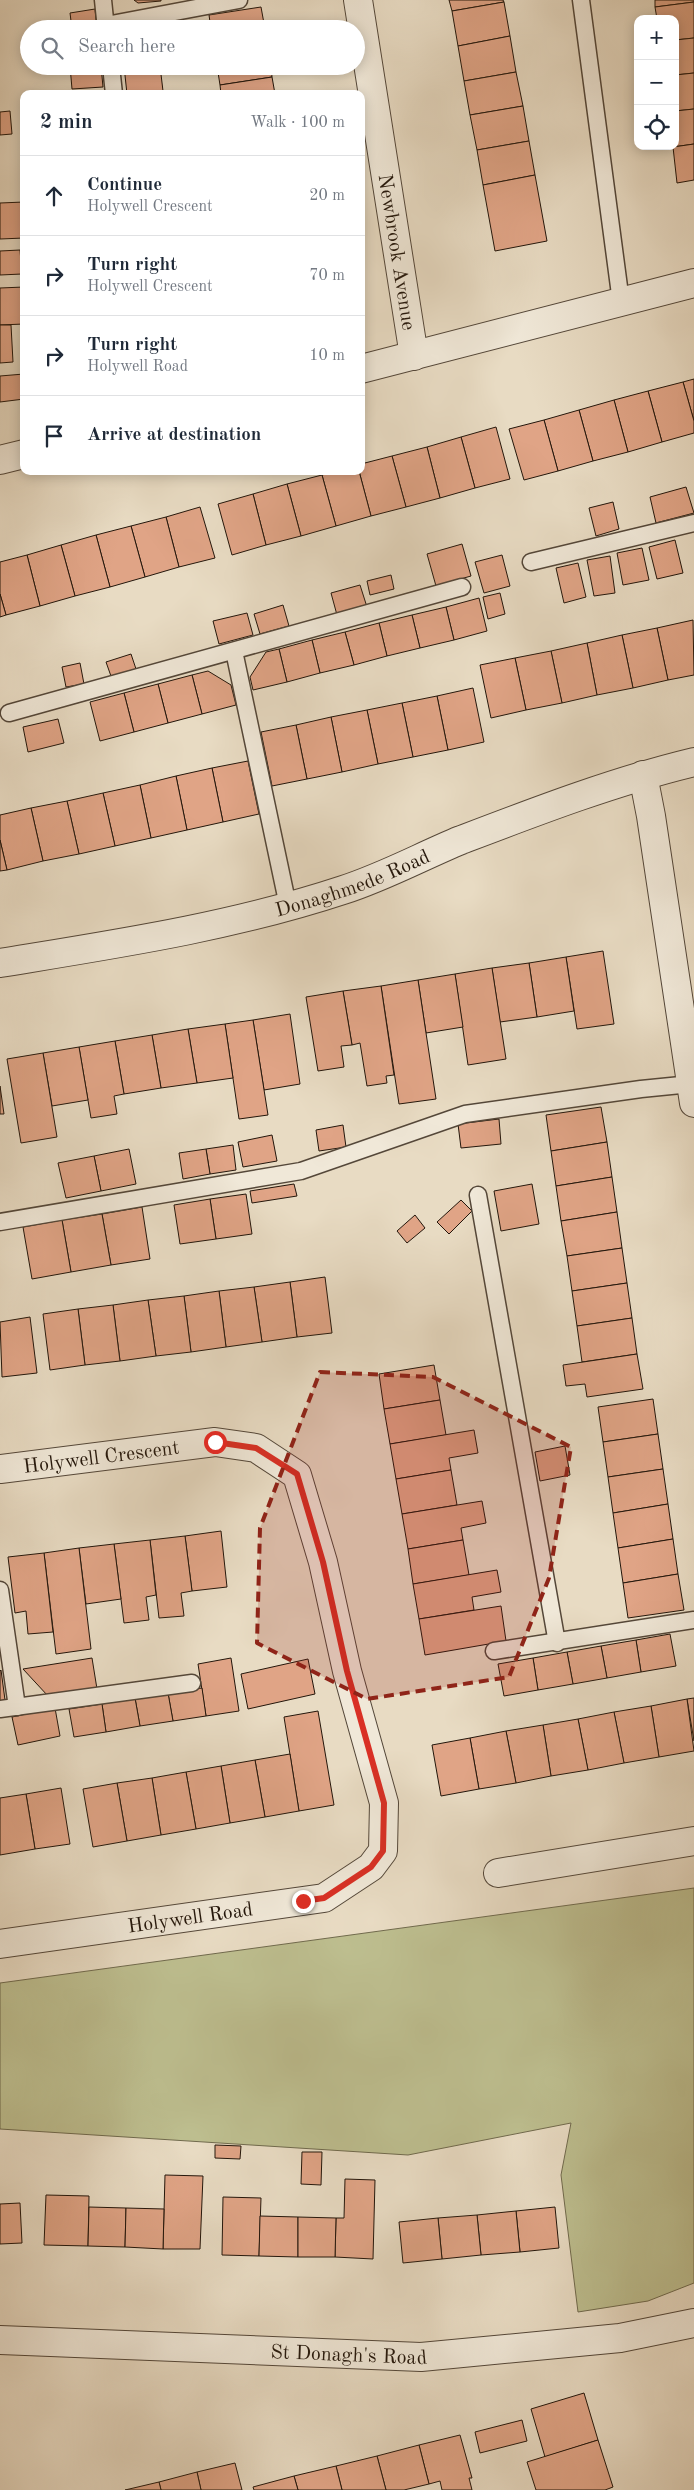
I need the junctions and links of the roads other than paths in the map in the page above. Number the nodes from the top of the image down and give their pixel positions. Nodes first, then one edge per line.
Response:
1 (103, 0) edge
2 (239, 0) edge
3 (358, 0) edge
4 (580, 0) edge
5 (105, 20) edge
6 (140, 20) edge
7 (361, 20) edge
8 (365, 44) edge
9 (111, 75) edge
10 (113, 90) edge
11 (694, 283) edge
12 (621, 302) junction
13 (414, 356) junction
14 (365, 368) edge
15 (20, 455) edge
16 (0, 460) edge
17 (694, 523) edge
18 (531, 562) dead end
19 (462, 587) dead end
20 (234, 651) junction
21 (9, 713) dead end
22 (694, 762) edge
23 (643, 774) junction
24 (288, 906) junction
25 (0, 963) edge
26 (693, 1094) edge
27 (478, 1195) dead end
28 (0, 1222) edge
29 (0, 1469) edge
30 (0, 1590) edge
31 (694, 1620) edge
32 (556, 1643) junction
33 (494, 1651) dead end
34 (192, 1682) dead end
35 (17, 1707) junction
36 (0, 1709) edge
37 (694, 1841) edge
38 (371, 1867) joint
39 (498, 1873) dead end
40 (0, 1944) edge
41 (694, 2323) edge
42 (0, 2340) edge

1 - 5 lane
2 - 6 lane
3 - 7 street, Newbrook Avenue
4 - 12 lane
8 - 13 street, Newbrook Avenue
9 - 10 lane
11 - 12 street, Newbrook Avenue
12 - 13 street, Newbrook Avenue
13 - 14 street, Newbrook Avenue
15 - 16 street
17 - 18 lane
19 - 20 lane
20 - 21 lane
20 - 24 lane
22 - 23 street, Donaghmede Road
23 - 24 street, Donaghmede Road
23 - 26 street
24 - 25 street, Donaghmede Road
26 - 28 lane
27 - 32 lane
29 - 38 street, Holywell Crescent
30 - 35 lane
31 - 32 lane
32 - 33 lane
34 - 35 lane
35 - 36 lane
37 - 39 street
38 - 40 street, Holywell Road
41 - 42 street, St Donagh's Road

